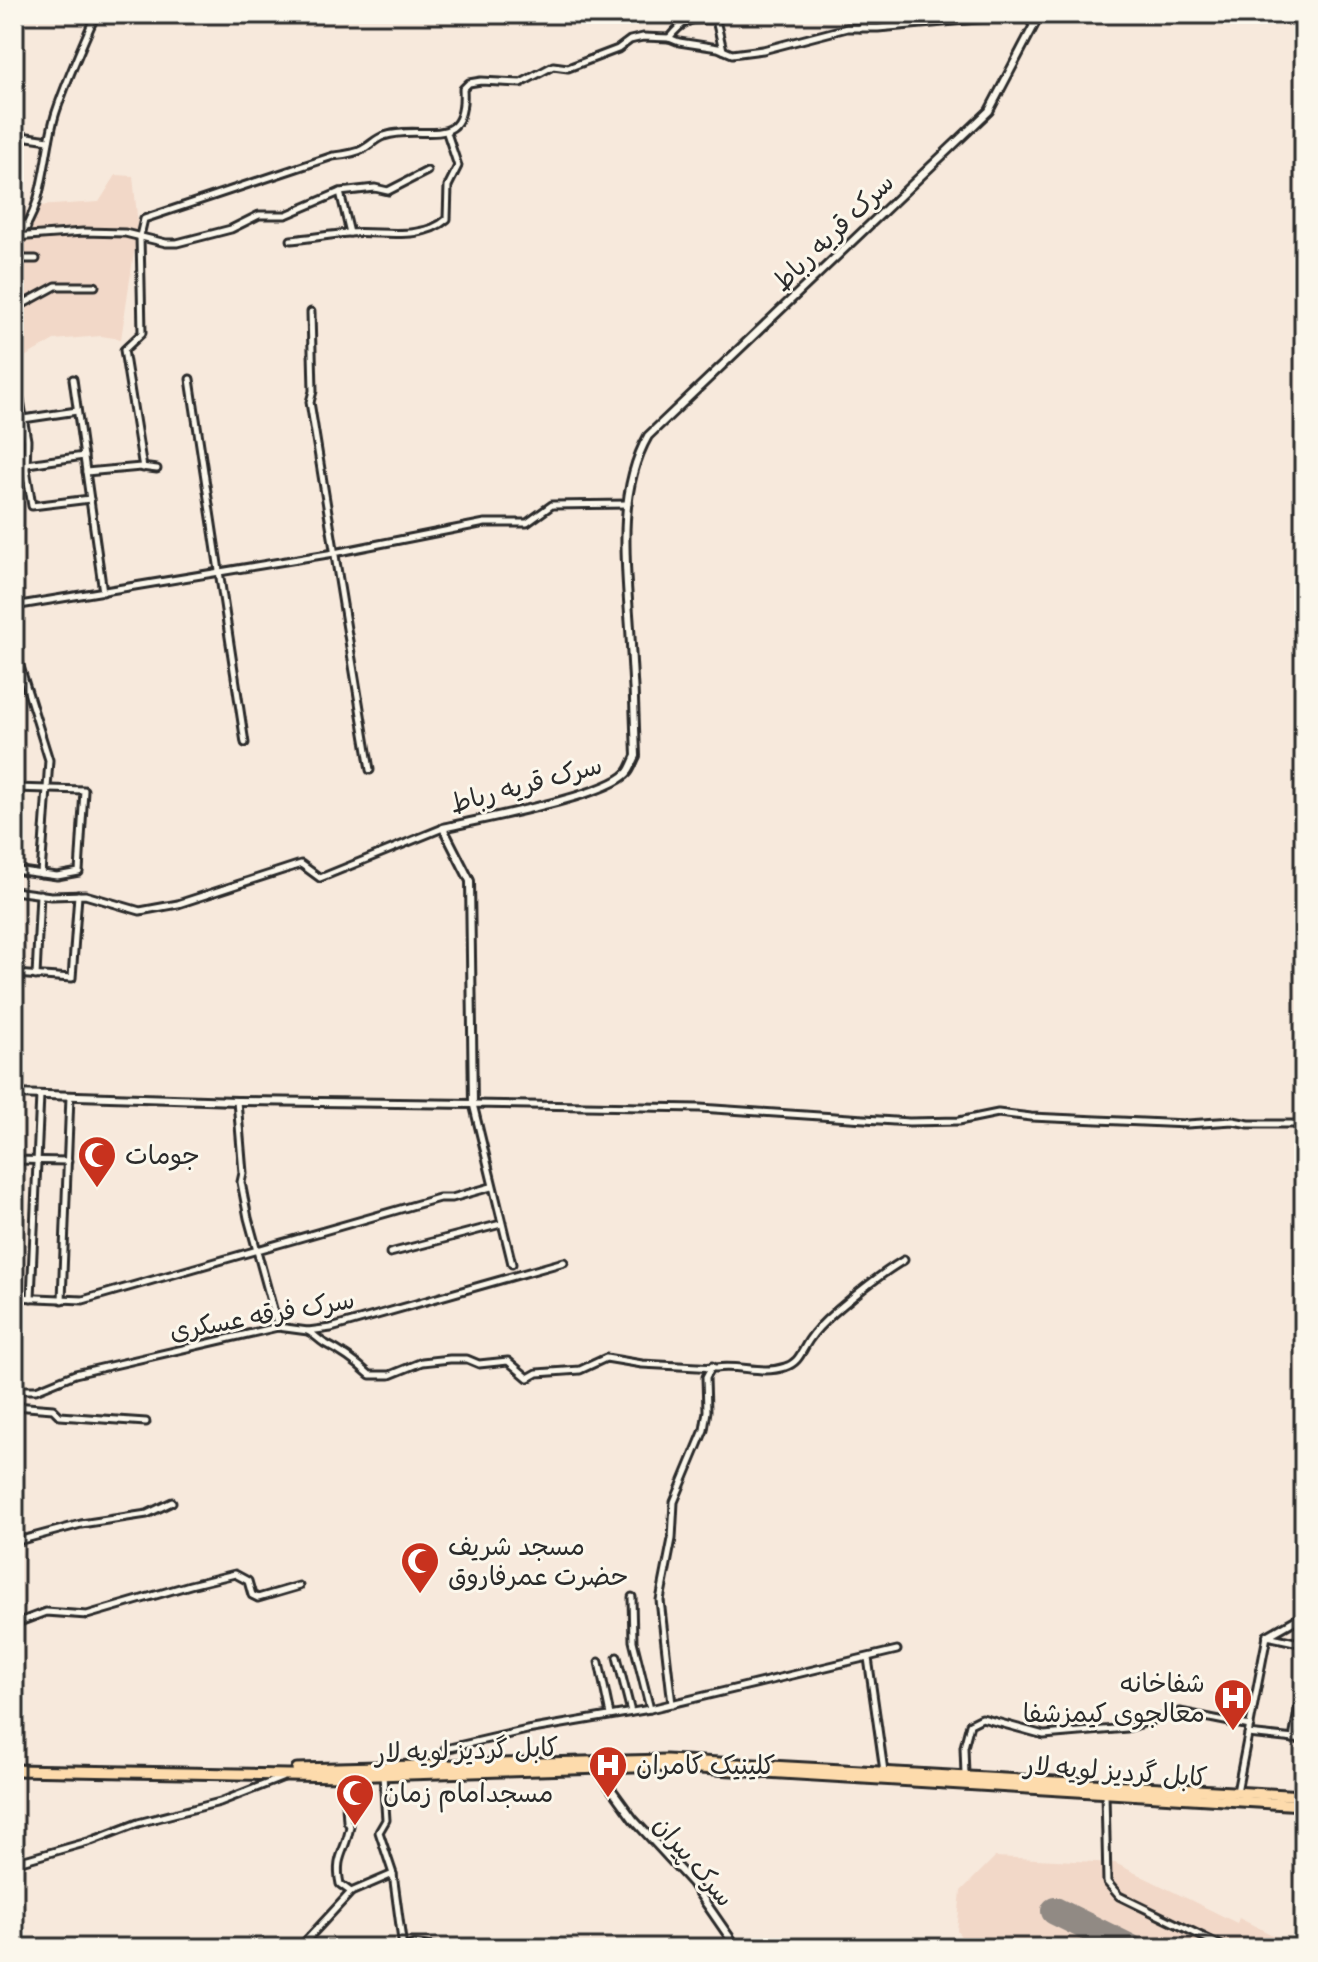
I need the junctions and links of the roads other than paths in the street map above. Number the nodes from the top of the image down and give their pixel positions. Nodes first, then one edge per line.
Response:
1 (96, 14) edge
2 (876, 14) edge
3 (1040, 14) edge
4 (1033, 25) junction
5 (860, 28) junction
6 (669, 38) junction
7 (723, 51) junction
8 (447, 133) junction
9 (14, 135) edge
10 (49, 140) junction
11 (427, 171) dead end
12 (340, 192) junction
13 (14, 217) edge
14 (27, 227) junction
15 (350, 233) junction
16 (16, 236) edge
17 (140, 236) junction
18 (291, 240) dead end
19 (14, 259) edge
20 (36, 259) dead end
21 (95, 286) dead end
22 (14, 309) edge
23 (311, 312) dead end
24 (73, 379) dead end
25 (190, 379) dead end
26 (17, 383) dead end
27 (77, 411) junction
28 (24, 421) junction
29 (14, 427) edge
30 (84, 456) junction
31 (27, 464) junction
32 (143, 468) junction
33 (157, 469) dead end
34 (86, 472) junction
35 (90, 499) junction
36 (628, 504) junction
37 (334, 553) junction
38 (219, 572) junction
39 (103, 592) junction
40 (14, 606) edge
41 (14, 647) edge
42 (245, 743) dead end
43 (370, 770) dead end
44 (14, 788) edge
45 (46, 789) junction
46 (443, 828) junction
47 (14, 870) edge
48 (41, 874) junction
49 (14, 891) edge
50 (40, 894) junction
51 (78, 895) junction
52 (14, 974) edge
53 (36, 976) junction
54 (14, 1094) edge
55 (40, 1095) junction
56 (70, 1096) junction
57 (237, 1101) junction
58 (473, 1104) junction
59 (1304, 1124) edge
60 (14, 1160) edge
61 (37, 1161) junction
62 (68, 1161) junction
63 (491, 1187) junction
64 (501, 1224) junction
65 (258, 1249) junction
66 (390, 1253) dead end
67 (904, 1260) dead end
68 (564, 1262) dead end
69 (512, 1264) dead end
70 (14, 1297) edge
71 (31, 1298) junction
72 (62, 1300) junction
73 (278, 1327) junction
74 (308, 1331) junction
75 (712, 1366) junction
76 (14, 1390) edge
77 (14, 1406) edge
78 (146, 1422) dead end
79 (172, 1502) dead end
80 (14, 1542) edge
81 (299, 1586) dead end
82 (632, 1597) dead end
83 (1304, 1615) edge
84 (14, 1624) edge
85 (1267, 1636) junction
86 (1304, 1644) edge
87 (897, 1650) dead end
88 (617, 1657) dead end
89 (868, 1658) junction
90 (599, 1662) dead end
91 (1304, 1677) edge
92 (672, 1704) junction
93 (650, 1709) junction
94 (631, 1712) junction
95 (610, 1715) junction
96 (1250, 1726) junction
97 (1248, 1734) junction
98 (1293, 1739) junction
99 (1304, 1740) edge
100 (594, 1765) junction
101 (445, 1766) junction
102 (14, 1767) edge
103 (884, 1771) junction
104 (288, 1774) junction
105 (383, 1775) junction
106 (965, 1775) junction
107 (344, 1776) junction
108 (1105, 1792) junction
109 (1236, 1796) junction
110 (1304, 1796) edge
111 (1304, 1805) edge
112 (14, 1863) edge
113 (393, 1874) junction
114 (351, 1892) junction
115 (201, 1948) edge
116 (232, 1948) edge
117 (274, 1948) edge
118 (441, 1948) edge
119 (737, 1948) edge
120 (1226, 1948) edge

1 - 10 street
2 - 5 street
3 - 4 street, سرک قریه رباط
4 - 5 street
4 - 36 street, سرک قریه رباط
5 - 7 street
6 - 7 street
6 - 7 street
6 - 8 street
8 - 15 street
8 - 17 street
9 - 10 street
10 - 14 street
11 - 12 street
12 - 15 street
12 - 17 street
13 - 14 street
14 - 16 street
15 - 18 street
16 - 17 street
17 - 32 street
19 - 20 street
21 - 22 street
23 - 37 street
24 - 27 street
25 - 38 street
26 - 28 street
27 - 28 street
27 - 30 street
28 - 29 street
28 - 31 street
30 - 31 street
30 - 34 street
31 - 35 street
32 - 33 street
32 - 34 street
34 - 35 street
35 - 39 street
36 - 37 street
36 - 46 street, سرک قریه رباط
37 - 38 street
37 - 43 street
38 - 39 street
38 - 42 street
39 - 40 street
41 - 45 street
44 - 45 street
45 - 48 street
45 - 48 street
46 - 51 street
46 - 58 street, سرک قریه رباط
47 - 48 street
49 - 50 street
50 - 51 street
50 - 53 street
51 - 53 street
52 - 53 street
54 - 55 street
55 - 56 street
55 - 61 street
56 - 57 street
56 - 62 street
57 - 58 street
57 - 65 street
58 - 59 street
58 - 63 street
60 - 61 street
61 - 62 street
61 - 71 street
62 - 72 street
63 - 64 street
63 - 65 street
64 - 66 street
64 - 69 street
65 - 72 street
65 - 73 street
67 - 75 street
68 - 74 street, سرک فرقه عسکری
70 - 71 street
71 - 72 street
73 - 74 street, سرک فرقه عسکری
73 - 76 street, سرک فرقه عسکری
74 - 75 street
75 - 92 street
77 - 78 street
79 - 80 street
81 - 84 street
82 - 93 street
83 - 85 street
85 - 86 street
85 - 96 street
87 - 89 street
88 - 94 street
89 - 92 street
89 - 103 street
90 - 95 street
91 - 98 street
92 - 93 street
93 - 94 street
94 - 95 street
95 - 101 street
96 - 97 street
96 - 106 street
97 - 98 street
97 - 109 street
98 - 99 street
100 - 101 highway, کابل گردیز لویه لار
100 - 103 highway, کابل گردیز لویه لار
100 - 105 highway, کابل گردیز لویه لار
100 - 108 highway, کابل گردیز لویه لار
100 - 119 street, سرک پیران
101 - 102 highway, کابل گردیز لویه لار
102 - 104 highway, کابل گردیز لویه لار
103 - 106 highway, کابل گردیز لویه لار
104 - 107 highway, کابل گردیز لویه لار
104 - 112 street
105 - 107 highway, کابل گردیز لویه لار
105 - 113 street
106 - 109 highway, کابل گردیز لویه لار
107 - 114 street
108 - 109 highway, کابل گردیز لویه لار
108 - 120 street
109 - 110 highway, کابل گردیز لویه لار
109 - 111 highway, کابل گردیز لویه لار
113 - 114 street
113 - 118 street
114 - 117 street
115 - 116 street

